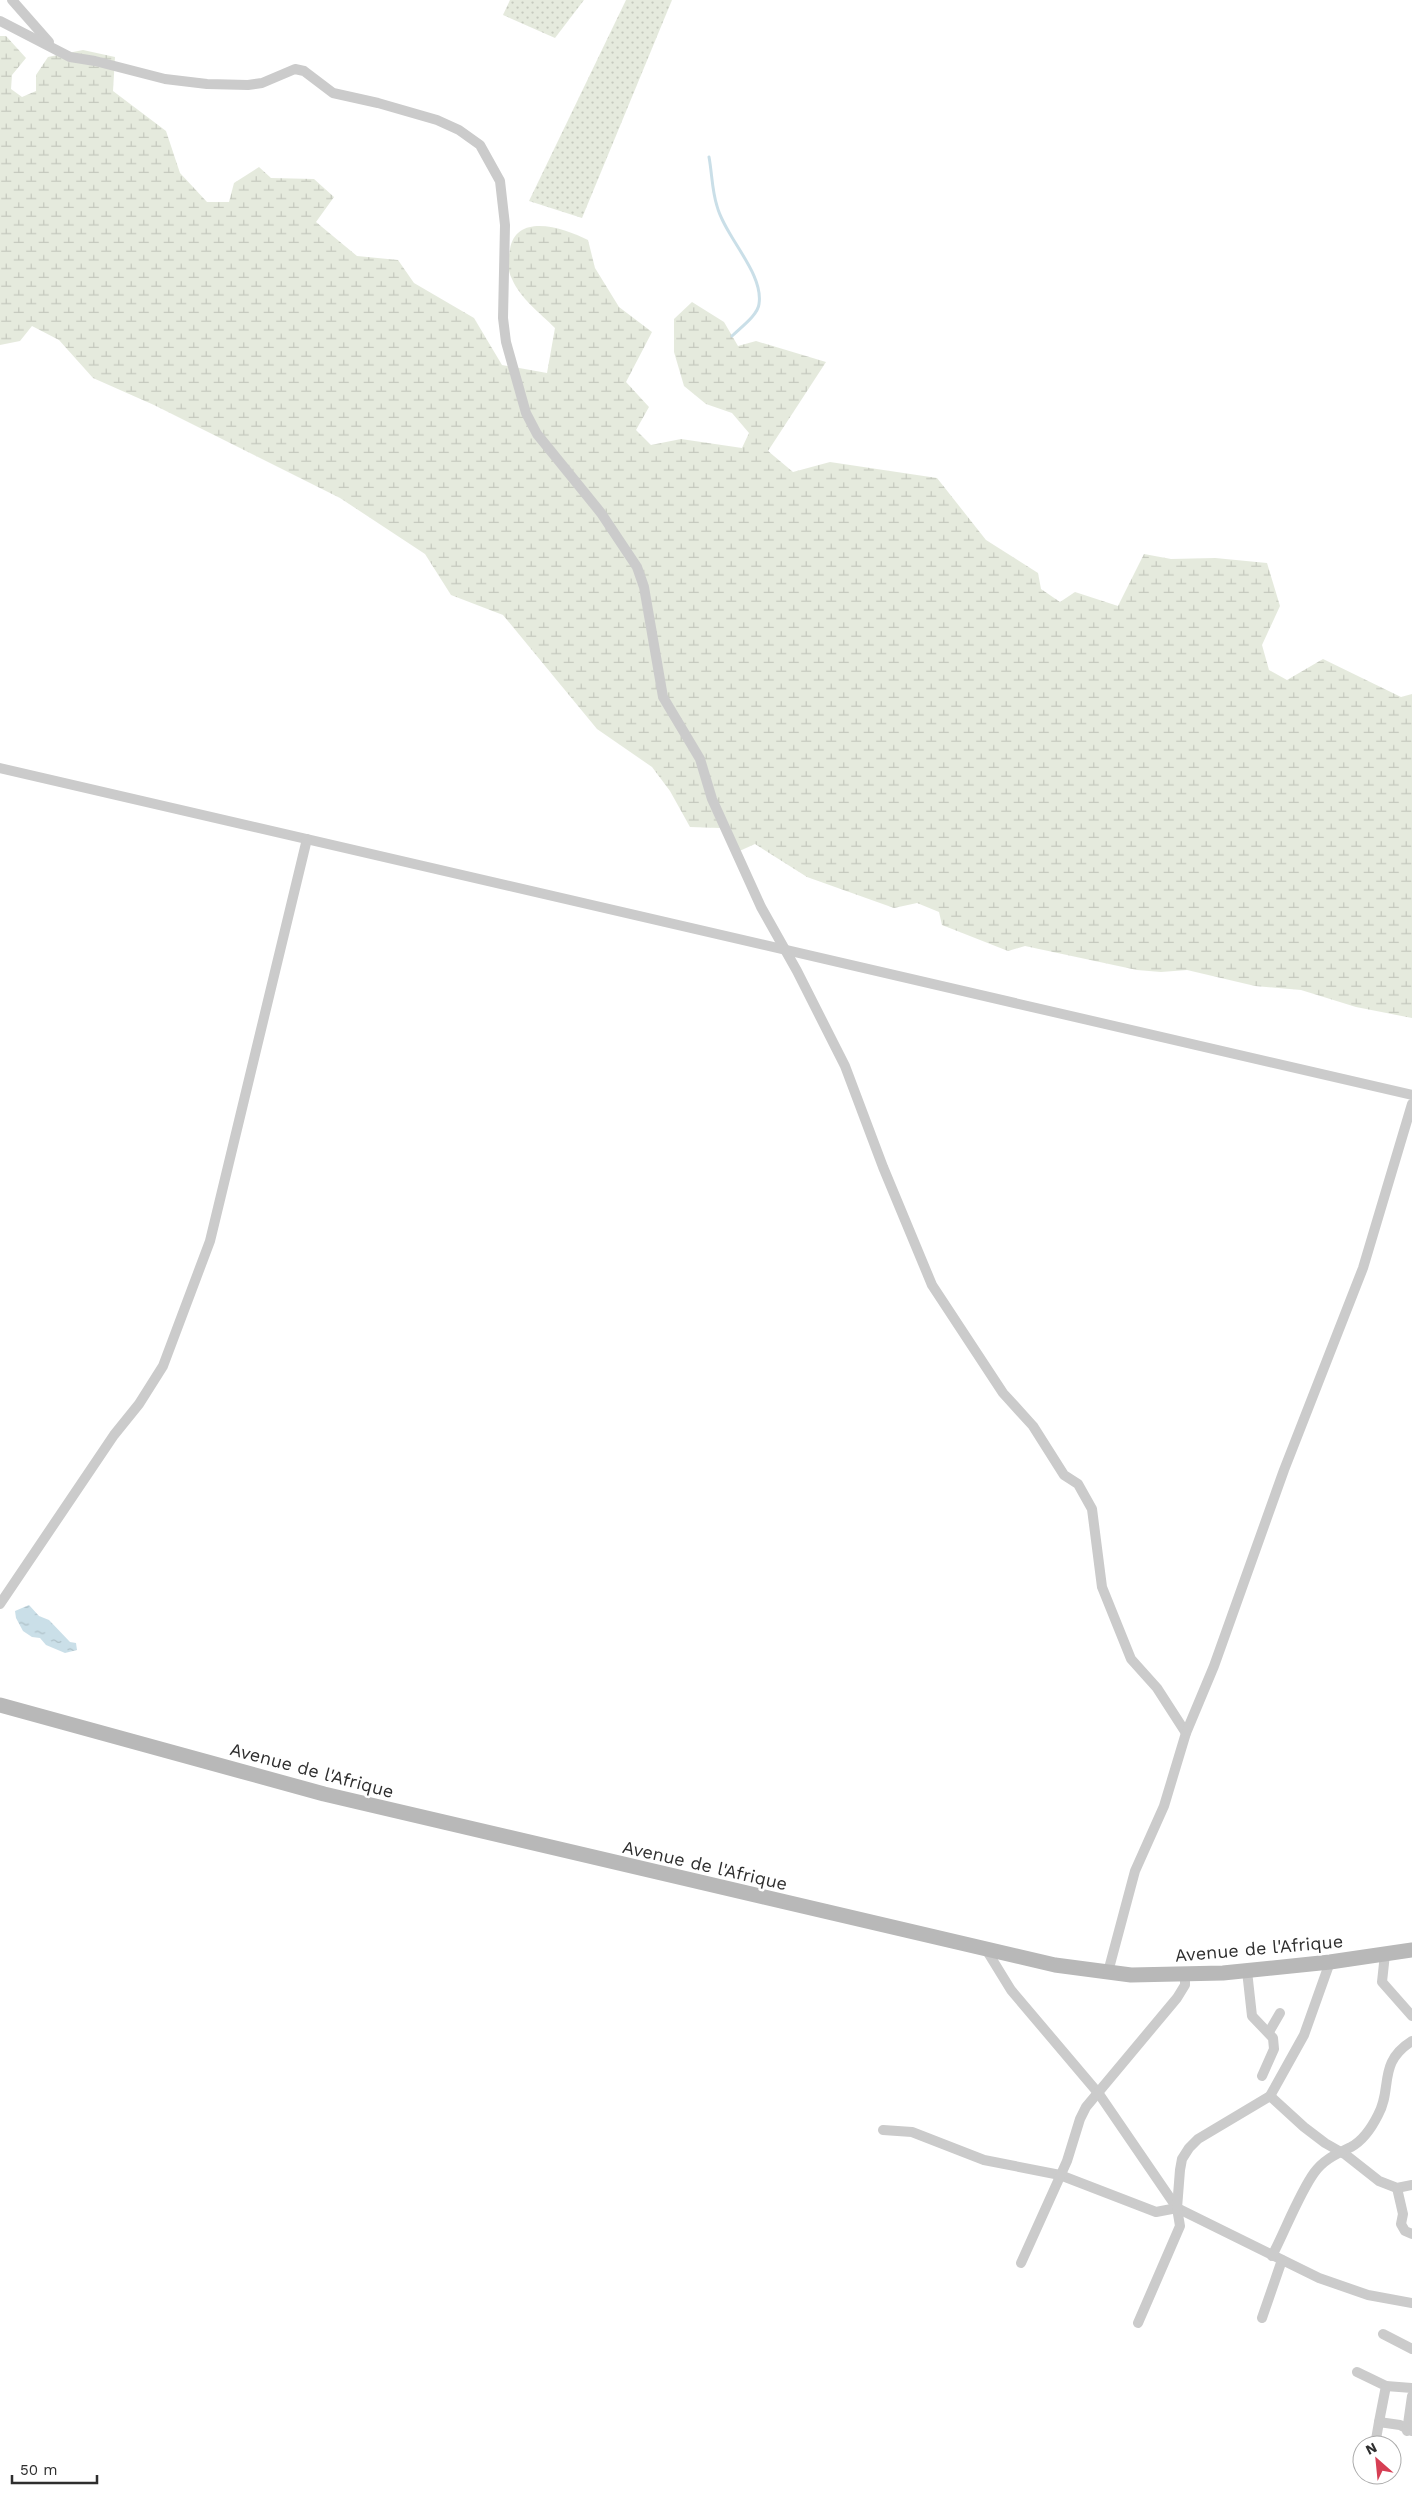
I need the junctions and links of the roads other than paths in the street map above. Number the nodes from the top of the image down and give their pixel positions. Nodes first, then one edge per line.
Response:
1 (12, 0) edge
2 (0, 21) edge
3 (54, 48) junction
4 (0, 768) edge
5 (307, 839) junction
6 (785, 950) junction
7 (1412, 1096) edge
8 (1412, 1104) edge
9 (0, 1604) edge
10 (0, 1705) edge
11 (1186, 1733) junction
12 (1412, 1950) edge
13 (987, 1951) junction
14 (1386, 1954) junction
15 (1330, 1962) junction
16 (1246, 1971) junction
17 (1108, 1972) junction
18 (1185, 1974) junction
19 (1280, 2013) dead end
20 (1412, 2016) edge
21 (1269, 2032) junction
22 (1412, 2041) edge
23 (1262, 2076) dead end
24 (1099, 2094) junction
25 (1270, 2096) junction
26 (883, 2130) dead end
27 (1339, 2151) junction
28 (1060, 2176) junction
29 (1412, 2185) edge
30 (1397, 2188) junction
31 (1177, 2208) junction
32 (1412, 2234) edge
33 (1272, 2256) junction
34 (1282, 2260) junction
35 (1021, 2263) dead end
36 (1412, 2303) edge
37 (1262, 2318) dead end
38 (1138, 2323) dead end
39 (1384, 2334) dead end
40 (1412, 2349) edge
41 (1357, 2372) dead end
42 (1386, 2386) junction
43 (1412, 2388) edge
44 (1412, 2396) edge
45 (1379, 2422) junction
46 (1410, 2431) edge
47 (1377, 2435) edge

1 - 3 street
2 - 3 street
3 - 6 street
4 - 5 street
5 - 6 street
5 - 9 street
6 - 7 street
6 - 11 street
8 - 11 street
10 - 13 main road, Avenue de l'Afrique
11 - 17 street
12 - 14 main road, Avenue de l'Afrique
13 - 17 main road, Avenue de l'Afrique
13 - 24 street
14 - 15 main road, Avenue de l'Afrique
14 - 20 street
15 - 16 main road, Avenue de l'Afrique
15 - 25 street
16 - 18 main road, Avenue de l'Afrique
16 - 21 street
17 - 18 main road, Avenue de l'Afrique
18 - 24 street
19 - 21 street
21 - 23 street
22 - 27 street
24 - 28 street
24 - 31 street
25 - 27 street
25 - 31 street
26 - 28 street
27 - 30 street
27 - 33 street
28 - 31 street
28 - 35 street
29 - 30 street
30 - 32 street
31 - 33 street
31 - 38 street
33 - 34 street
34 - 36 street
34 - 37 street
39 - 40 street
41 - 42 street
42 - 43 street
42 - 45 street
44 - 46 street
45 - 46 street
45 - 47 street

